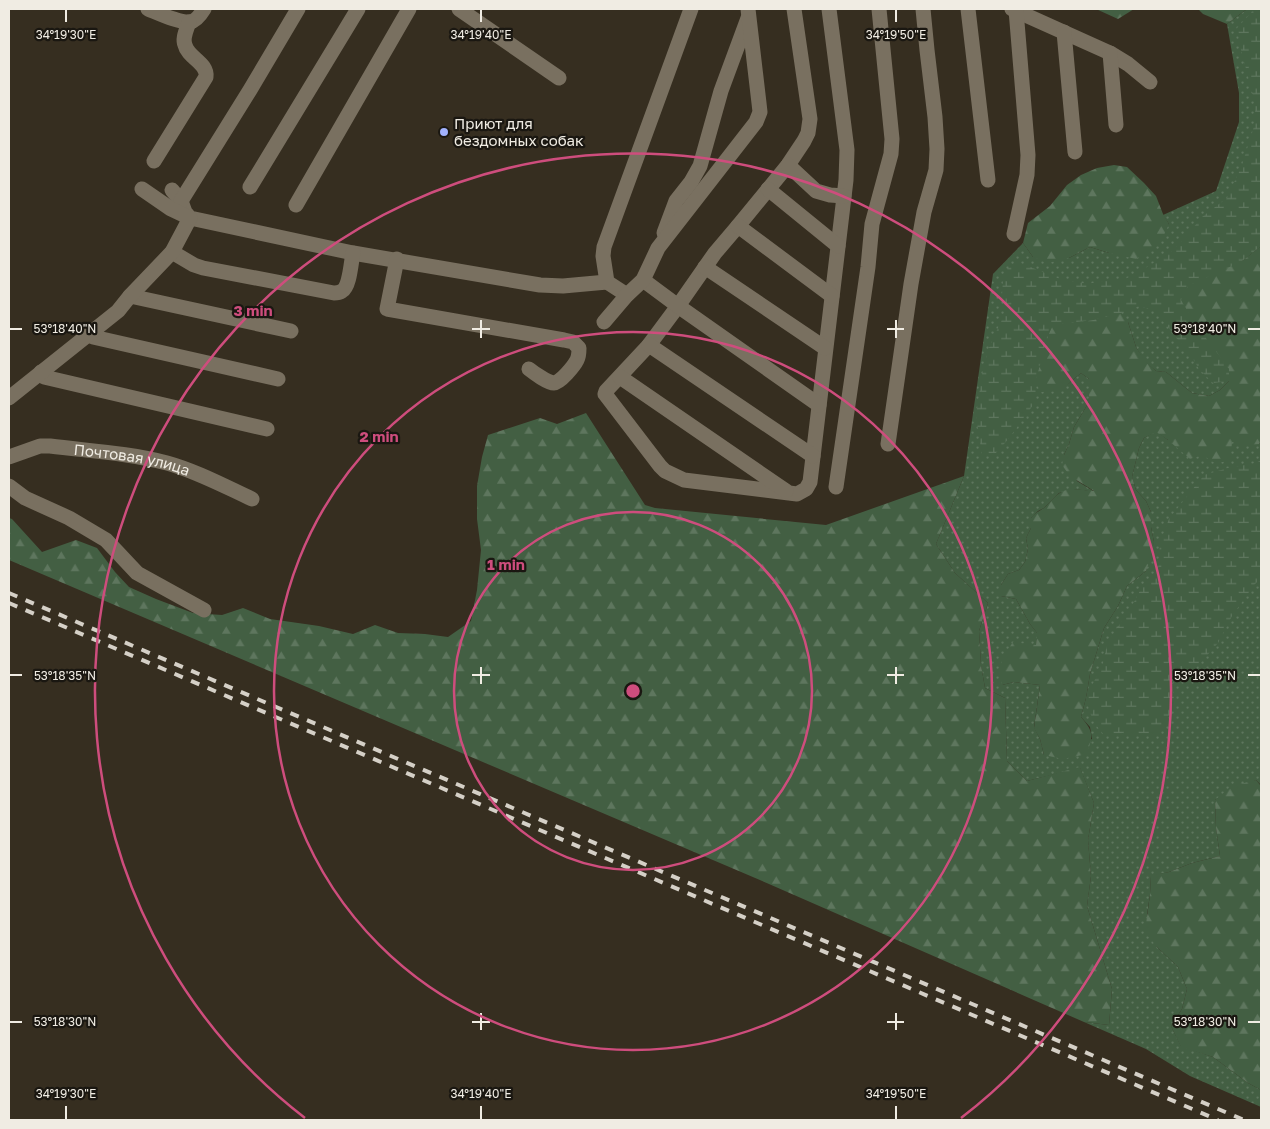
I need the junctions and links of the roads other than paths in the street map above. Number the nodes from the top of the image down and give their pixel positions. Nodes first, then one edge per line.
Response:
1 (148, 9) edge
2 (204, 9) edge
3 (298, 9) edge
4 (358, 9) edge
5 (409, 9) edge
6 (459, 9) edge
7 (691, 9) edge
8 (794, 9) edge
9 (829, 9) edge
10 (878, 9) edge
11 (923, 9) edge
12 (968, 9) edge
13 (1014, 10) edge
14 (748, 13) edge
15 (189, 22) junction
16 (1064, 32) junction
17 (1110, 53) junction
18 (559, 78) dead end
19 (1150, 82) dead end
20 (1116, 125) dead end
21 (1075, 152) dead end
22 (154, 161) dead end
23 (788, 165) junction
24 (988, 180) dead end
25 (250, 187) dead end
26 (142, 189) dead end
27 (768, 189) junction
28 (844, 196) junction
29 (296, 205) dead end
30 (190, 218) junction
31 (738, 226) junction
32 (1014, 234) dead end
33 (838, 246) junction
34 (658, 248) junction
35 (172, 252) junction
36 (353, 253) junction
37 (397, 259) junction
38 (705, 267) junction
39 (643, 280) junction
40 (607, 282) junction
41 (627, 295) junction
42 (130, 296) junction
43 (832, 296) junction
44 (678, 306) junction
45 (604, 322) dead end
46 (291, 331) dead end
47 (90, 333) junction
48 (649, 345) junction
49 (825, 348) junction
50 (529, 369) dead end
51 (41, 372) junction
52 (620, 377) junction
53 (278, 379) dead end
54 (9, 398) edge
55 (819, 405) junction
56 (267, 429) dead end
57 (888, 444) dead end
58 (813, 456) junction
59 (9, 457) edge
60 (9, 486) edge
61 (836, 487) dead end
62 (789, 494) junction
63 (252, 499) dead end
64 (204, 610) dead end

1 - 15 street
2 - 15 street
3 - 30 street
4 - 25 street
5 - 29 street
6 - 18 street
7 - 40 street
8 - 23 street
9 - 28 street
10 - 61 street
11 - 57 street
12 - 24 street
13 - 16 street
13 - 32 street
14 - 34 street
14 - 34 street
15 - 22 street
16 - 17 street
16 - 21 street
17 - 19 street
17 - 20 street
23 - 27 street
23 - 28 street
26 - 30 street
27 - 31 street
27 - 33 street
28 - 33 street
30 - 35 street
30 - 36 street
31 - 38 street
31 - 43 street
33 - 43 street
34 - 39 street
35 - 36 street
35 - 42 street
36 - 37 street
37 - 40 street
37 - 50 street
38 - 44 street
38 - 49 street
39 - 41 street
39 - 44 street
40 - 41 street
41 - 45 street
42 - 46 street
42 - 47 street
43 - 49 street
44 - 48 street
44 - 55 street
47 - 51 street
47 - 53 street
48 - 52 street
48 - 58 street
49 - 55 street
51 - 54 street
51 - 56 street
52 - 62 street
52 - 62 street
55 - 58 street
58 - 62 street
59 - 63 street, Почтовая улица
60 - 64 street

